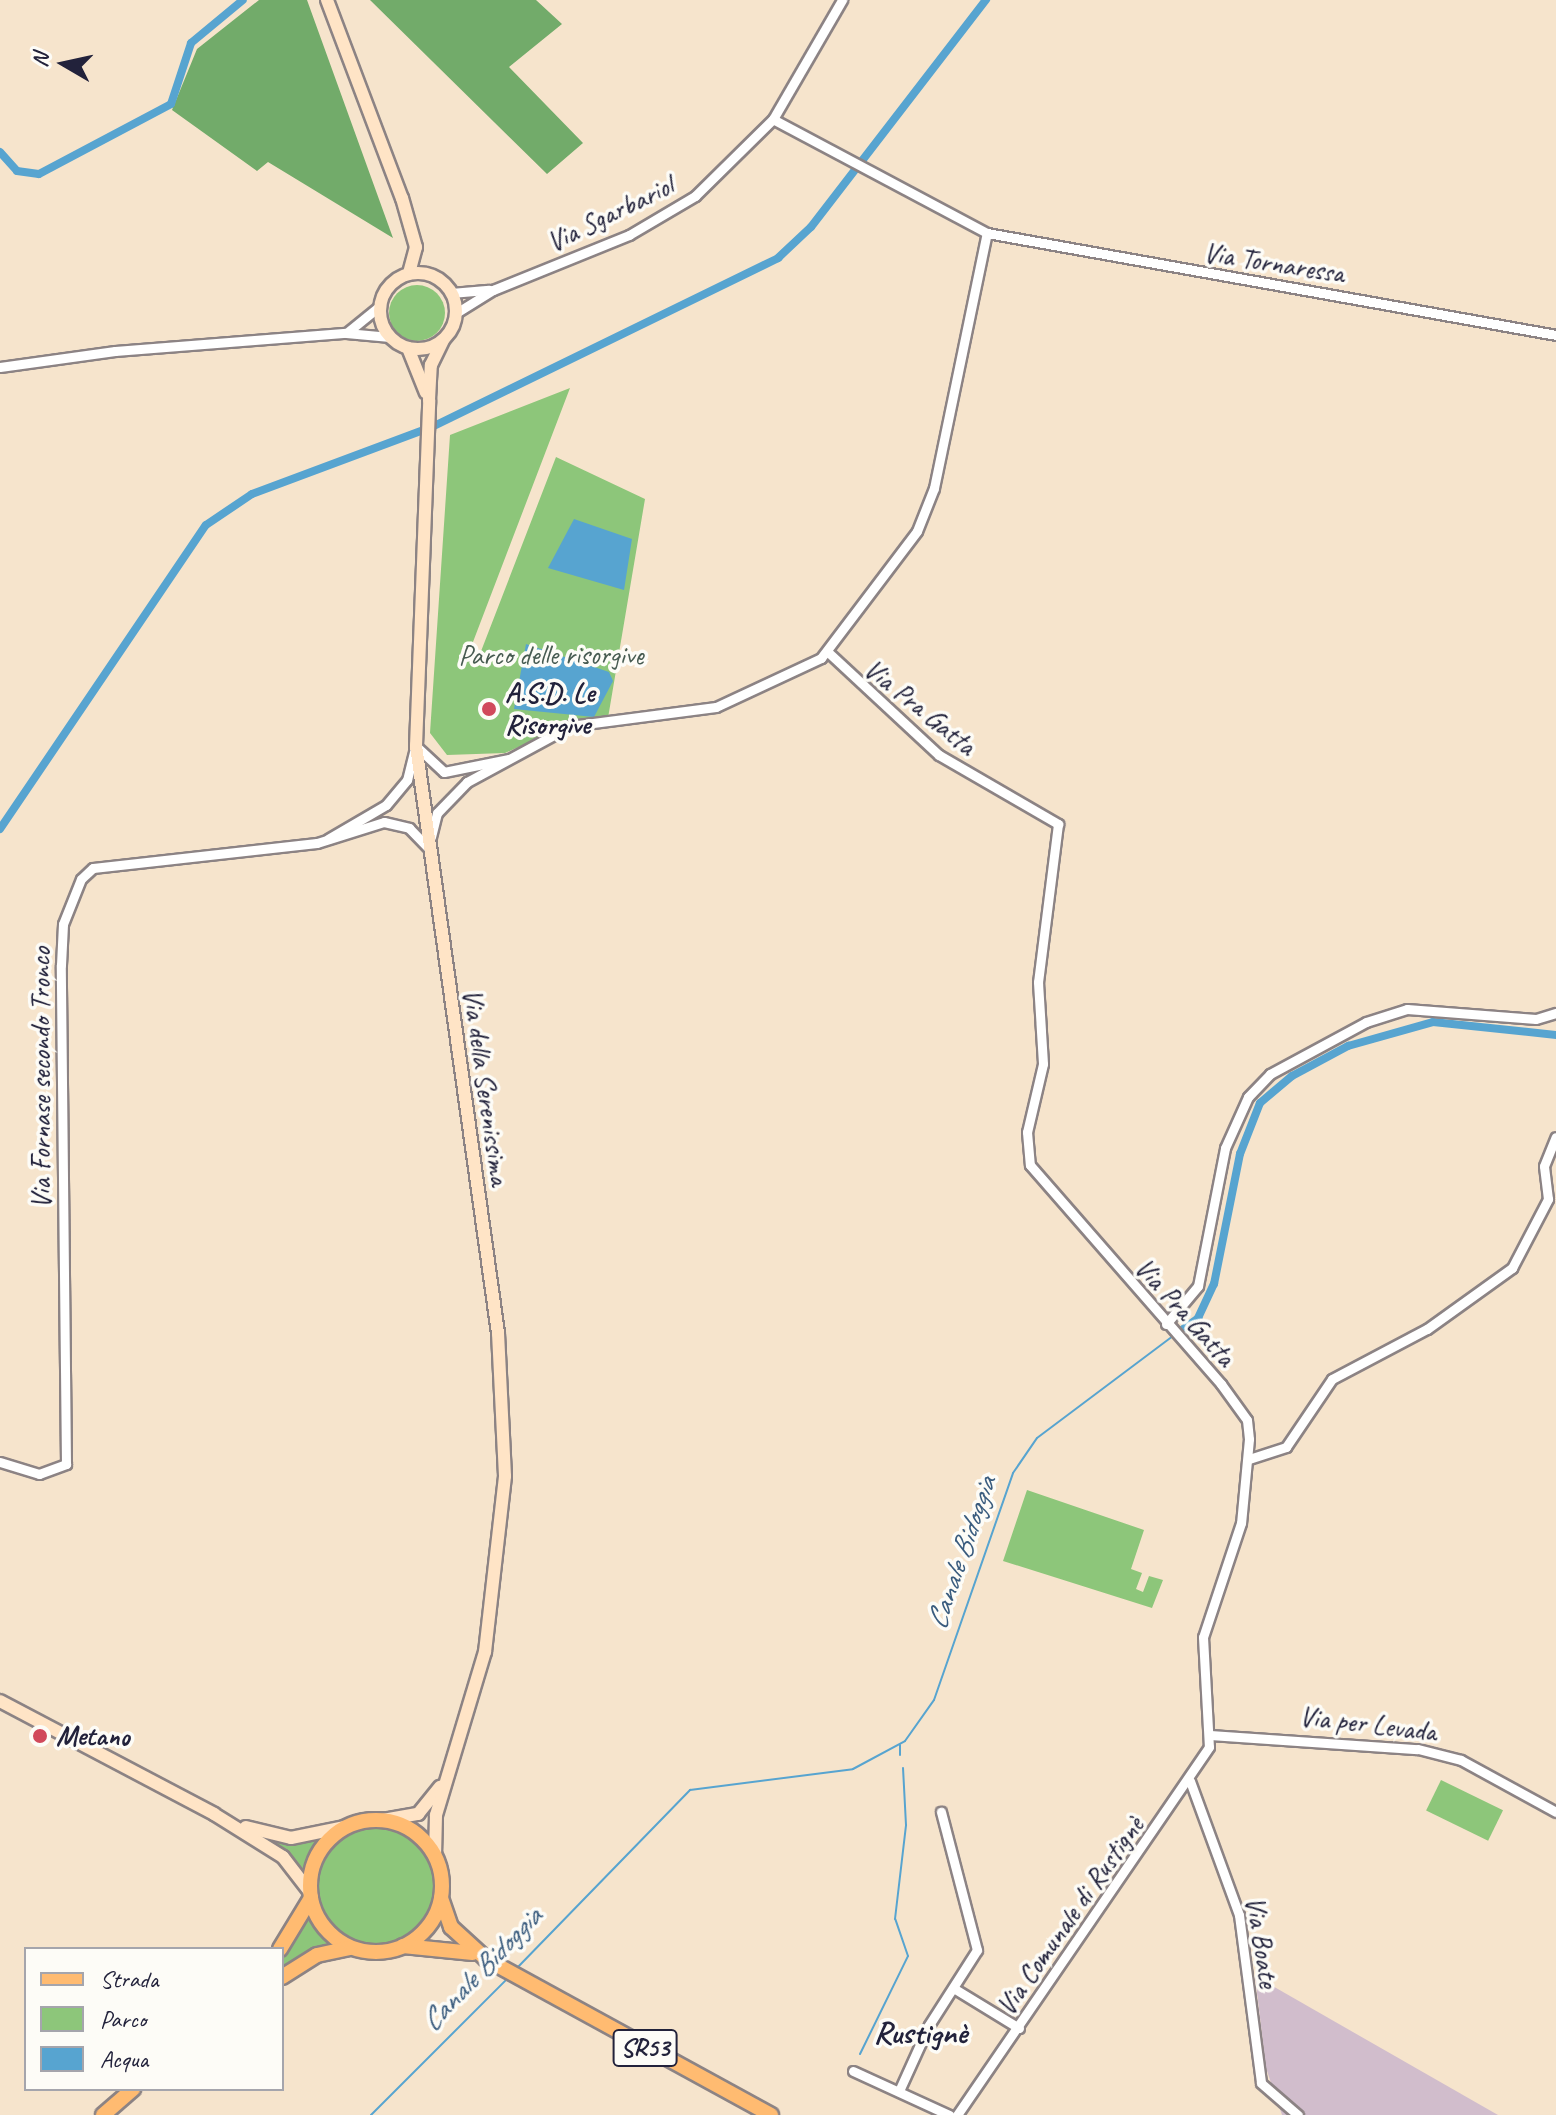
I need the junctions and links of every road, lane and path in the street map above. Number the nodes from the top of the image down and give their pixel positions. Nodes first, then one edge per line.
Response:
1 (327, 0) edge
2 (842, 0) edge
3 (773, 119) junction
4 (987, 233) junction
5 (416, 247) junction
6 (409, 274) junction
7 (437, 278) junction
8 (493, 290) junction
9 (451, 293) junction
10 (381, 305) junction
11 (456, 313) junction
12 (346, 333) junction
13 (1556, 335) edge
14 (390, 337) junction
15 (443, 340) junction
16 (408, 348) junction
17 (0, 367) edge
18 (429, 400) junction
19 (828, 652) junction
20 (416, 746) junction
21 (511, 758) junction
22 (328, 839) junction
23 (428, 848) junction
24 (1556, 1013) edge
25 (1556, 1137) edge
26 (1167, 1326) junction
27 (1249, 1459) junction
28 (0, 1462) edge
29 (0, 1701) edge
30 (1210, 1735) junction
31 (448, 1774) junction
32 (1190, 1781) junction
33 (941, 1812) dead end
34 (1556, 1812) edge
35 (214, 1814) junction
36 (383, 1820) junction
37 (349, 1826) junction
38 (435, 1856) junction
39 (310, 1895) junction
40 (440, 1898) junction
41 (403, 1946) junction
42 (281, 1947) edge
43 (354, 1948) junction
44 (486, 1959) junction
45 (284, 1976) edge
46 (955, 1989) junction
47 (1019, 2028) junction
48 (853, 2071) dead end
49 (131, 2091) edge
50 (899, 2091) junction
51 (103, 2115) edge
52 (771, 2115) edge
53 (949, 2115) edge
54 (957, 2115) edge
55 (1296, 2115) edge
56 (1308, 2115) edge

1 - 5 main road
2 - 3 street, Via Sgarbariol
3 - 4 street
3 - 8 street, Via Sgarbariol
4 - 13 street, Via Tornaressa
4 - 19 street, Via Pra Gatta
5 - 6 main road
5 - 7 main road
6 - 7 main road
6 - 10 main road
7 - 9 main road
8 - 9 street, Via Sgarbariol
8 - 11 street, Via Sgarbariol
9 - 11 main road
10 - 12 street
10 - 14 main road
11 - 15 main road
12 - 14 street
12 - 17 street
14 - 16 main road
15 - 16 main road
15 - 18 main road, Via della Serenissima
16 - 18 main road, Via della Serenissima
18 - 20 main road, Via della Serenissima
19 - 21 street
19 - 26 street, Via Pra Gatta
20 - 21 street
20 - 22 street, Via Fornase secondo Tronco
20 - 23 main road, Via della Serenissima
21 - 23 street
22 - 23 street, Via Fornase secondo Tronco
22 - 28 street, Via Fornase secondo Tronco
23 - 31 main road, Via della Serenissima
24 - 26 street
25 - 27 street
26 - 27 street, Via Pra Gatta
27 - 30 street, Via Pra Gatta
29 - 35 main road
30 - 32 street, Via Pra Gatta
30 - 34 street, Via per Levada
31 - 36 main road
31 - 38 main road, Via della Serenissima
32 - 47 street, Via Comunale di Rustignè
32 - 55 street, Via Boate
33 - 46 street
35 - 37 main road
35 - 39 main road
36 - 37 main road
36 - 38 main road
37 - 39 main road
38 - 40 main road, SR53
39 - 42 main road
39 - 43 main road
40 - 41 main road
40 - 44 main road, SR53
41 - 43 main road, SR53
41 - 44 main road, SR53
43 - 45 main road
44 - 52 main road, SR53
46 - 47 street
46 - 50 street
47 - 54 street, Via Comunale di Rustignè
48 - 50 street
49 - 51 main road
50 - 53 street
55 - 56 street

